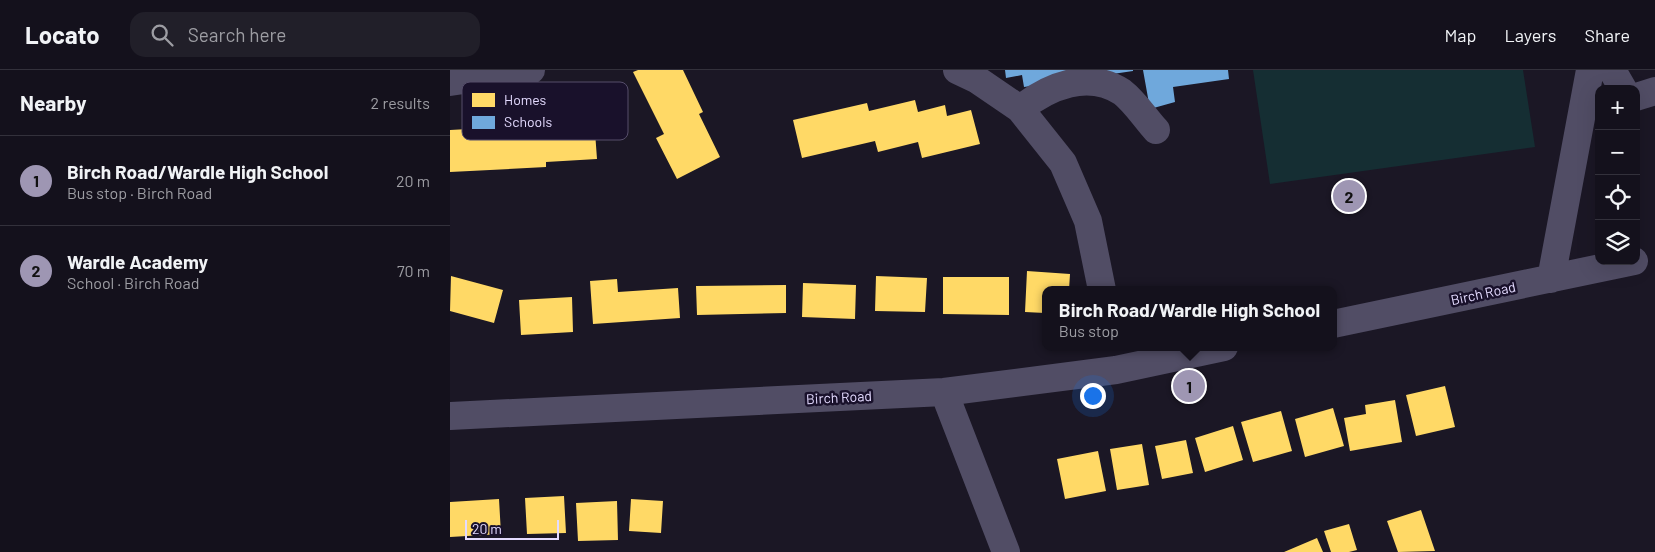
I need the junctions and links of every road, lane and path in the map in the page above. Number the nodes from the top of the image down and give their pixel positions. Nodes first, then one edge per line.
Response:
1 (531, 70) edge
2 (1590, 70) edge
3 (1612, 70) edge
4 (970, 73) edge
5 (450, 82) edge
6 (1621, 85) edge
7 (1655, 91) edge
8 (1640, 96) edge
9 (1020, 109) junction
10 (1156, 130) dead end
11 (1640, 260) edge
12 (1655, 260) edge
13 (1614, 265) edge
14 (1551, 279) junction
15 (1101, 286) edge
16 (1337, 323) edge
17 (1187, 351) edge
18 (1114, 359) edge
19 (944, 392) junction
20 (450, 416) edge
21 (1006, 552) edge

1 - 5 street
2 - 14 street
3 - 6 street
4 - 9 street
7 - 8 street
9 - 10 street
9 - 15 street
11 - 12 street, Birch Road
13 - 14 street, Birch Road
14 - 16 street, Birch Road
17 - 18 street, Birch Road
18 - 19 street, Birch Road
19 - 20 street, Birch Road
19 - 21 street

